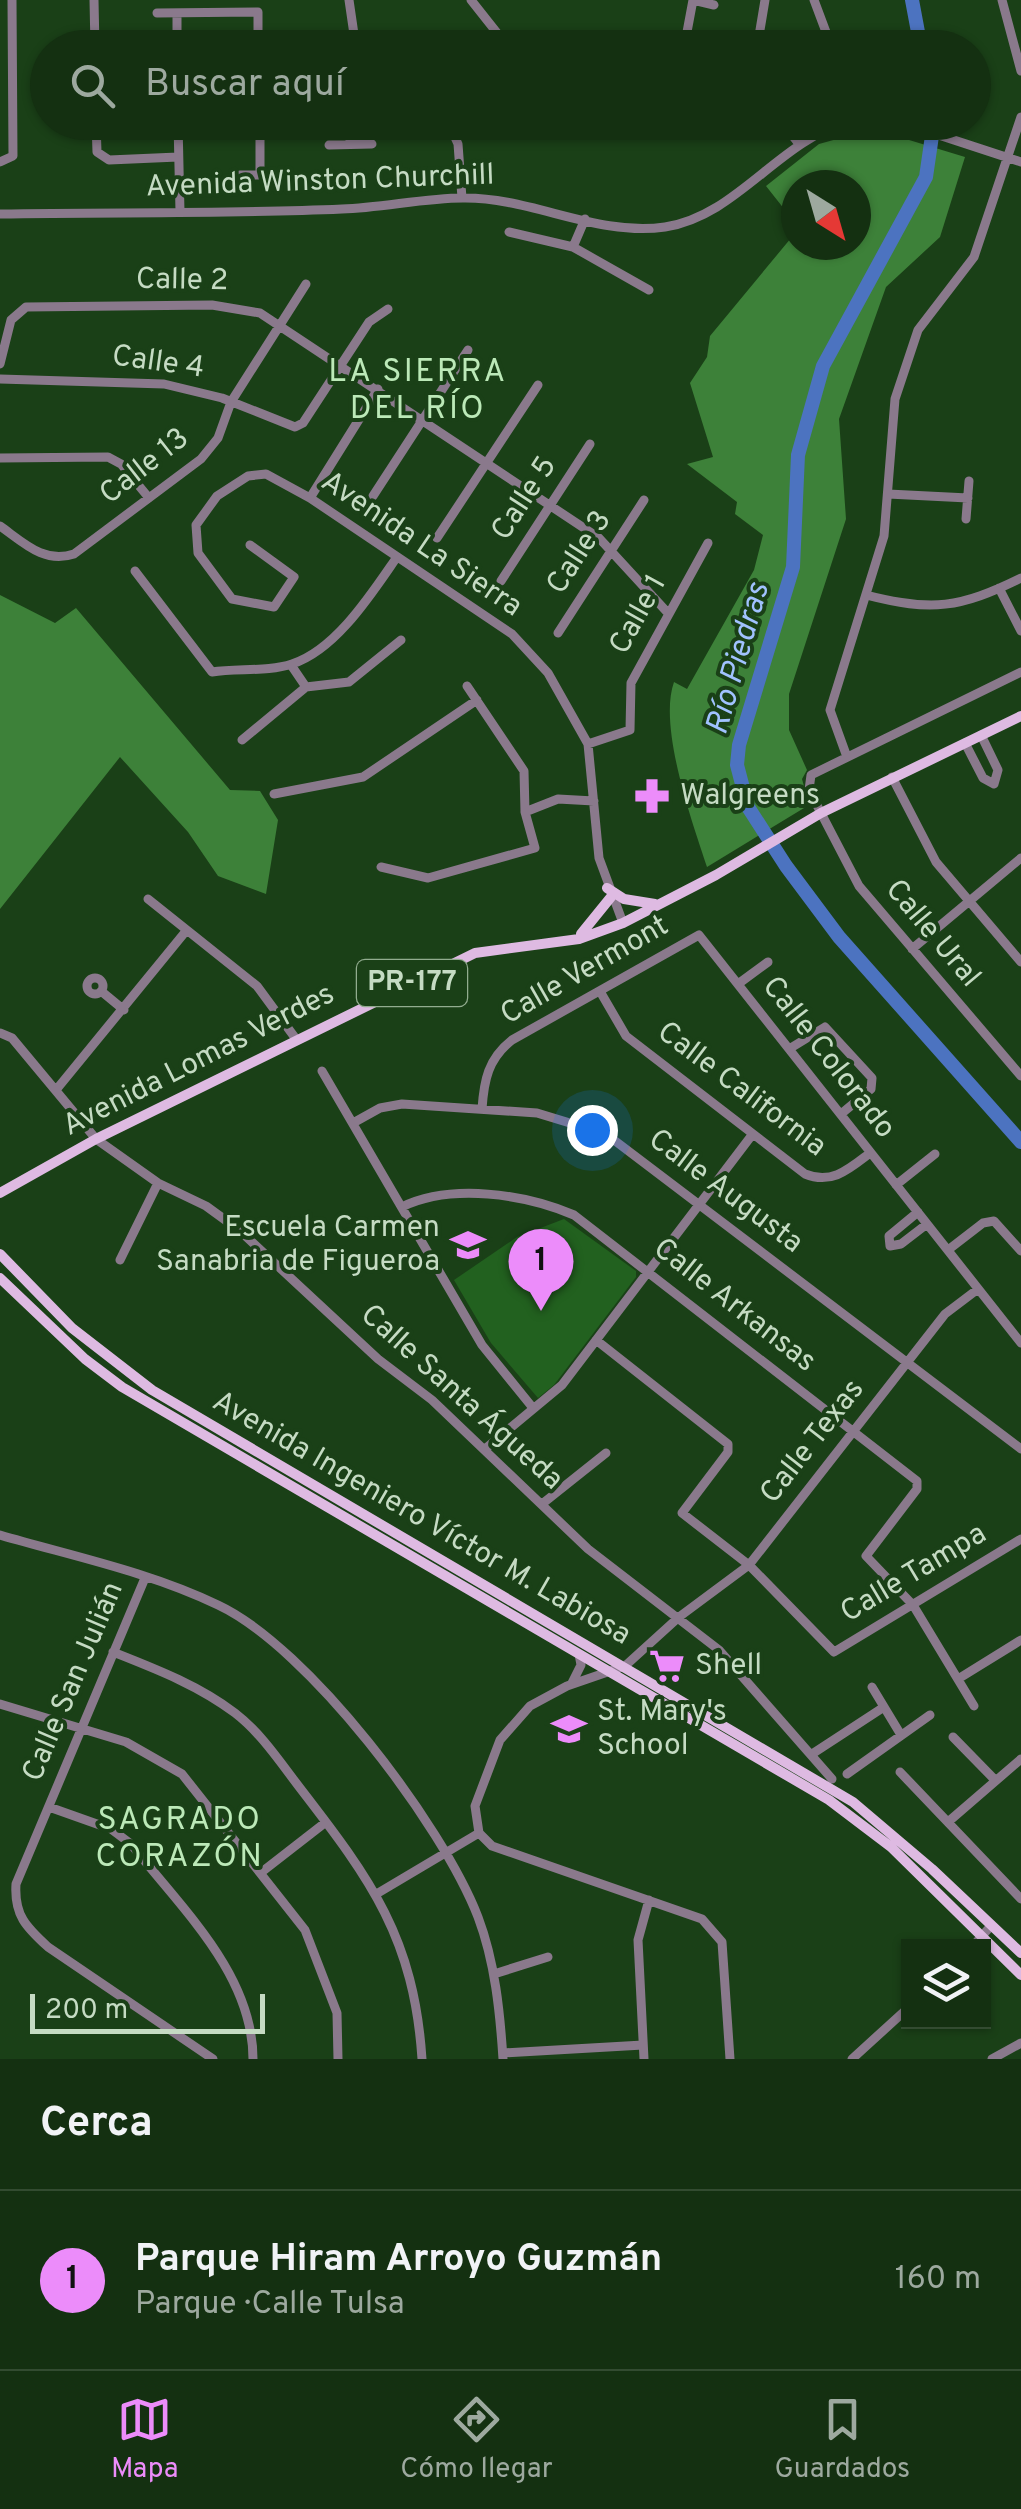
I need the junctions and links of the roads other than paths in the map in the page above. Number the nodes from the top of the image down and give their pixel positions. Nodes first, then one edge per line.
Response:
1 (12, 0) edge
2 (94, 0) edge
3 (349, 0) edge
4 (471, 0) edge
5 (693, 0) edge
6 (765, 0) edge
7 (814, 0) edge
8 (1002, 0) edge
9 (714, 5) dead end
10 (156, 13) dead end
11 (177, 13) junction
12 (95, 30) edge
13 (177, 30) edge
14 (258, 30) edge
15 (353, 30) edge
16 (495, 30) edge
17 (687, 30) edge
18 (760, 30) edge
19 (825, 30) edge
20 (1021, 71) edge
21 (1021, 117) edge
22 (97, 140) edge
23 (178, 140) edge
24 (260, 140) edge
25 (350, 140) edge
26 (456, 140) edge
27 (796, 140) edge
28 (805, 140) edge
29 (955, 140) edge
30 (350, 144) junction
31 (372, 144) dead end
32 (799, 144) junction
33 (329, 145) dead end
34 (178, 157) junction
35 (1009, 158) junction
36 (1, 162) edge
37 (1021, 162) edge
38 (240, 176) dead end
39 (462, 198) junction
40 (180, 212) junction
41 (0, 214) edge
42 (585, 219) junction
43 (509, 232) dead end
44 (573, 247) junction
45 (306, 284) dead end
46 (649, 290) dead end
47 (388, 309) dead end
48 (280, 326) junction
49 (468, 350) dead end
50 (0, 364) edge
51 (340, 364) junction
52 (0, 379) edge
53 (538, 385) dead end
54 (378, 389) junction
55 (232, 402) junction
56 (422, 420) junction
57 (590, 444) dead end
58 (0, 458) edge
59 (487, 462) junction
60 (969, 481) dead end
61 (888, 494) junction
62 (373, 496) dead end
63 (148, 498) junction
64 (310, 498) junction
65 (968, 498) junction
66 (644, 500) dead end
67 (551, 504) junction
68 (966, 519) dead end
69 (0, 526) edge
70 (436, 538) dead end
71 (708, 543) dead end
72 (250, 545) dead end
73 (612, 550) junction
74 (396, 557) junction
75 (135, 571) dead end
76 (1021, 578) edge
77 (500, 581) dead end
78 (999, 588) junction
79 (866, 595) junction
80 (667, 612) junction
81 (1021, 631) edge
82 (558, 632) dead end
83 (401, 640) dead end
84 (291, 664) junction
85 (1021, 672) edge
86 (467, 686) dead end
87 (306, 688) junction
88 (477, 700) junction
89 (1021, 716) edge
90 (981, 735) junction
91 (242, 740) dead end
92 (965, 742) junction
93 (588, 744) junction
94 (846, 757) junction
95 (892, 778) junction
96 (274, 794) dead end
97 (594, 802) junction
98 (524, 812) junction
99 (821, 813) junction
100 (1021, 858) edge
101 (380, 867) dead end
102 (609, 893) junction
103 (148, 899) dead end
104 (967, 901) junction
105 (661, 904) junction
106 (623, 922) junction
107 (186, 931) junction
108 (699, 935) joint
109 (573, 940) junction
110 (912, 949) junction
111 (1019, 957) edge
112 (768, 962) dead end
113 (738, 984) junction
114 (102, 992) dead end
115 (601, 993) junction
116 (124, 1010) junction
117 (0, 1032) edge
118 (296, 1040) junction
119 (789, 1049) junction
120 (322, 1071) dead end
121 (1021, 1076) edge
122 (56, 1090) junction
123 (482, 1109) junction
124 (841, 1114) junction
125 (353, 1123) junction
126 (752, 1134) junction
127 (96, 1139) junction
128 (870, 1152) junction
129 (935, 1154) dead end
130 (158, 1182) junction
131 (896, 1185) junction
132 (1, 1193) edge
133 (701, 1203) junction
134 (402, 1207) junction
135 (918, 1212) junction
136 (927, 1224) junction
137 (948, 1250) junction
138 (1021, 1252) edge
139 (0, 1254) edge
140 (120, 1260) dead end
141 (648, 1271) junction
142 (0, 1278) edge
143 (978, 1288) junction
144 (596, 1340) junction
145 (1021, 1343) edge
146 (907, 1361) junction
147 (533, 1408) junction
148 (854, 1430) junction
149 (485, 1449) junction
150 (1021, 1450) edge
151 (606, 1453) dead end
152 (542, 1504) junction
153 (0, 1535) edge
154 (1021, 1539) edge
155 (749, 1565) junction
156 (144, 1578) junction
157 (912, 1606) junction
158 (679, 1617) junction
159 (1021, 1640) edge
160 (113, 1652) junction
161 (578, 1654) junction
162 (625, 1666) junction
163 (608, 1672) junction
164 (958, 1679) junction
165 (569, 1686) junction
166 (872, 1687) dead end
167 (0, 1704) edge
168 (974, 1706) dead end
169 (884, 1708) junction
170 (930, 1714) dead end
171 (82, 1728) junction
172 (900, 1735) junction
173 (954, 1738) dead end
174 (812, 1754) junction
175 (1021, 1759) edge
176 (900, 1772) dead end
177 (847, 1774) dead end
178 (832, 1778) dead end
179 (994, 1779) junction
180 (49, 1807) junction
181 (326, 1822) junction
182 (948, 1822) junction
183 (479, 1834) junction
184 (447, 1852) junction
185 (262, 1871) junction
186 (378, 1893) junction
187 (1021, 1898) edge
188 (648, 1900) junction
189 (990, 1927) junction
190 (973, 1939) edge
191 (979, 1939) edge
192 (1018, 1950) edge
193 (991, 1953) edge
194 (548, 1957) dead end
195 (494, 1974) junction
196 (1021, 1975) edge
197 (901, 2014) edge
198 (1021, 2043) edge
199 (642, 2044) junction
200 (503, 2056) edge
201 (213, 2059) edge
202 (253, 2059) edge
203 (338, 2059) edge
204 (422, 2059) edge
205 (644, 2059) edge
206 (730, 2059) edge
207 (852, 2059) edge
208 (992, 2059) edge

1 - 36 street
2 - 12 street
3 - 15 street
4 - 16 street
5 - 9 street
5 - 17 street
6 - 18 street
7 - 19 street
8 - 20 street
10 - 11 street
11 - 13 street
11 - 14 street
21 - 35 street
22 - 34 street
23 - 34 street
24 - 38 street
25 - 30 street
26 - 39 street
27 - 32 street
28 - 32 street, Avenida Winston Churchill
29 - 35 street
30 - 31 street
30 - 33 street
32 - 42 street, Avenida Winston Churchill
34 - 40 street
35 - 37 street
35 - 61 street
39 - 40 street, Avenida Winston Churchill
39 - 42 street, Avenida Winston Churchill
40 - 41 street, Avenida Winston Churchill
42 - 44 street
43 - 44 street
44 - 46 street
45 - 48 street, Calle 13
47 - 51 street
48 - 50 street, Calle 2
48 - 51 street, Calle 2
48 - 55 street, Calle 13
49 - 56 street
51 - 54 street, Calle 2
51 - 55 street, Calle 4
52 - 55 street, Calle 4
53 - 59 street
54 - 56 street, Calle 2
54 - 64 street
55 - 63 street, Calle 13
56 - 59 street, Calle 2
56 - 62 street
57 - 67 street, Calle 5
58 - 63 street
59 - 67 street, Calle 2
59 - 70 street
60 - 65 street
61 - 65 street
61 - 79 street
63 - 69 street, Calle 13
64 - 72 street, Avenida La Sierra
64 - 74 street, Avenida La Sierra
65 - 68 street
66 - 73 street, Calle 3
67 - 73 street, Calle 2
67 - 77 street, Calle 5
71 - 80 street, Calle 1
73 - 80 street, Calle 2
73 - 82 street, Calle 3
74 - 84 street
74 - 93 street, Avenida La Sierra
75 - 84 street
76 - 78 street
78 - 79 street
78 - 81 street
79 - 94 street
80 - 93 street, Calle 1
83 - 87 street
84 - 87 street
85 - 94 street
86 - 88 street
87 - 91 street
88 - 96 street
88 - 98 street
89 - 90 main road, Avenida Lomas Verdes / PR-177
90 - 92 main road, Avenida Lomas Verdes / PR-177
90 - 92 street
92 - 95 main road, Avenida Lomas Verdes / PR-177
93 - 97 street, Avenida La Sierra
94 - 99 street, Calle Ural
95 - 99 main road, Avenida Lomas Verdes / PR-177
95 - 104 street
97 - 98 street
97 - 102 street, Avenida La Sierra
98 - 101 street
99 - 105 main road, Avenida Lomas Verdes / PR-177
99 - 110 street, Calle Ural
100 - 104 street
102 - 105 main road
102 - 106 street, Avenida La Sierra
102 - 109 main road
103 - 107 street
104 - 110 street
104 - 111 street
105 - 106 main road, Avenida Lomas Verdes / PR-177
106 - 109 main road, Avenida Lomas Verdes / PR-177
107 - 116 street
107 - 118 street
108 - 113 street, Calle Colorado
108 - 115 street, Calle Vermont
109 - 118 main road, Avenida Lomas Verdes / PR-177
110 - 121 street, Calle Ural
112 - 113 street
113 - 119 street, Calle Colorado
114 - 116 street
115 - 123 street, Calle Vermont
115 - 126 street, Calle California
116 - 122 street
117 - 122 street, Calle Santa Águeda
118 - 127 main road, Avenida Lomas Verdes / PR-177
119 - 124 street, Calle Colorado
119 - 124 street
120 - 125 street
122 - 127 street, Calle Santa Águeda
123 - 125 street, Calle Augusta
123 - 133 street, Calle Augusta
124 - 128 street, Calle Colorado
125 - 134 street
126 - 128 street, Calle California
126 - 133 street
127 - 130 street, Calle Santa Águeda
127 - 132 main road, Avenida Lomas Verdes / PR-177
128 - 131 street, Calle Colorado
129 - 131 street
130 - 140 street
130 - 149 street, Calle Santa Águeda
131 - 135 street, Calle Colorado
133 - 141 street
133 - 146 street, Calle Augusta
134 - 141 street, Calle Arkansas
134 - 147 street
135 - 136 street, Calle Colorado
135 - 136 street
136 - 137 street, Calle Colorado
137 - 138 street
137 - 143 street, Calle Colorado
139 - 162 main road, Avenida Ingeniero Víctor M. Labiosa
141 - 144 street
141 - 148 street, Calle Arkansas
142 - 161 main road, Avenida Ingeniero Víctor M. Labiosa
143 - 145 street, Calle Colorado
143 - 146 street, Calle Texas
144 - 147 street
144 - 155 street
146 - 148 street, Calle Texas
146 - 150 street, Calle Augusta
147 - 149 street
148 - 155 street, Calle Texas
148 - 157 street, Calle Arkansas
149 - 152 street, Calle Santa Águeda
151 - 152 street
152 - 158 street, Calle Santa Águeda
153 - 156 street
154 - 157 street, Calle Tampa
155 - 157 street, Calle Tampa
155 - 158 street, Calle Texas
156 - 160 street, Calle San Julián
156 - 184 street
157 - 164 street
158 - 162 street, Calle Texas
158 - 174 street, Calle Santa Águeda
159 - 164 street
160 - 171 street, Calle San Julián
160 - 181 street
161 - 163 main road, Avenida Ingeniero Víctor M. Labiosa
161 - 165 street
162 - 163 street
162 - 189 main road, Avenida Ingeniero Víctor M. Labiosa
163 - 165 street
163 - 190 main road, Avenida Ingeniero Víctor M. Labiosa
164 - 168 street
165 - 183 street
166 - 169 street
167 - 171 street
169 - 172 street
169 - 174 street
170 - 172 street
171 - 180 street, Calle San Julián
171 - 185 street
172 - 177 street
173 - 179 street
174 - 178 street, Calle Santa Águeda
175 - 179 street
176 - 182 street
179 - 182 street
180 - 201 street, Calle San Julián
180 - 202 street
181 - 185 street
181 - 186 street
182 - 187 street
183 - 184 street
183 - 188 street
184 - 186 street
184 - 195 street
185 - 203 street
186 - 204 street
188 - 199 street
188 - 206 street
189 - 191 street
189 - 192 main road, Avenida Ingeniero Víctor M. Labiosa
193 - 196 main road, Avenida Ingeniero Víctor M. Labiosa
194 - 195 street
195 - 200 street
197 - 207 street
198 - 208 street
199 - 200 street
199 - 205 street

